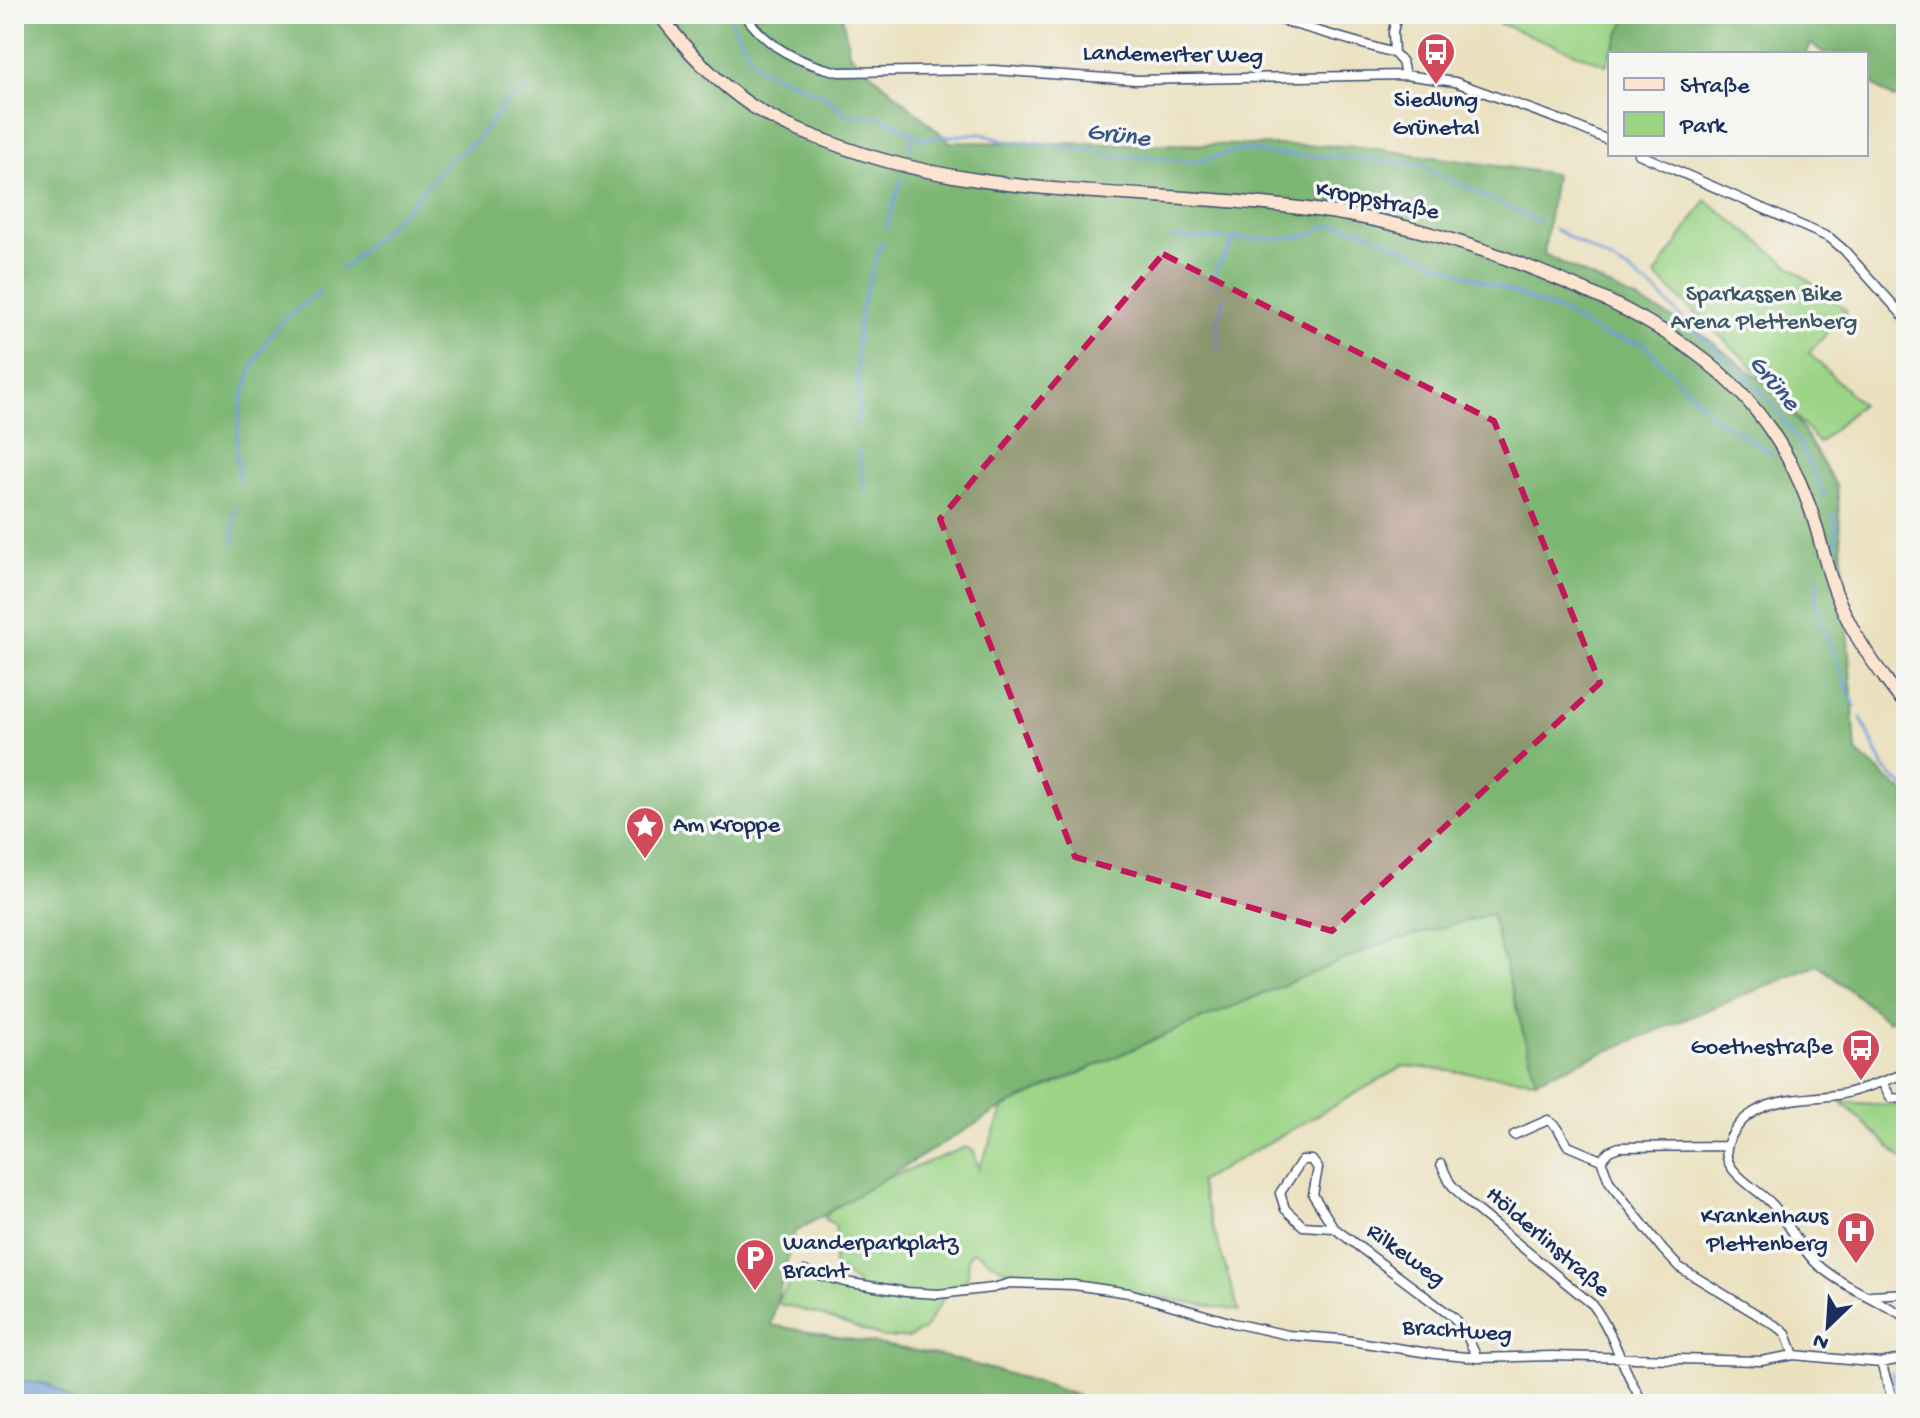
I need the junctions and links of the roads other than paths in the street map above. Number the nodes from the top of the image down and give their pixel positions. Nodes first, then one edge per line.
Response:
1 (659, 14) edge
2 (744, 14) edge
3 (827, 14) edge
4 (856, 14) edge
5 (1259, 14) edge
6 (1397, 14) edge
7 (1394, 53) junction
8 (1405, 75) junction
9 (1608, 140) edge
10 (1644, 156) edge
11 (1906, 319) edge
12 (1906, 704) edge
13 (1906, 1073) edge
14 (1882, 1082) junction
15 (1906, 1099) edge
16 (1514, 1135) dead end
17 (1727, 1146) junction
18 (1601, 1160) junction
19 (1441, 1164) dead end
20 (1334, 1228) junction
21 (804, 1271) dead end
22 (1906, 1293) edge
23 (1870, 1295) junction
24 (1906, 1317) edge
25 (1794, 1355) junction
26 (1618, 1357) junction
27 (1477, 1358) junction
28 (1906, 1358) edge
29 (1881, 1363) junction
30 (1644, 1404) edge
31 (1894, 1404) edge

1 - 12 street, Kroppstraße
2 - 8 street, Landemerter Weg
3 - 4 street
5 - 7 street
6 - 7 street
7 - 8 street
8 - 9 street, Landemerter Weg
10 - 11 street
13 - 14 street
14 - 15 street
14 - 17 street
16 - 18 street
17 - 18 street
17 - 23 street
18 - 25 street
19 - 26 street, Hölderlinstraße
20 - 20 street, Rilkeweg
20 - 27 street, Rilkeweg
21 - 27 street, Brachtweg
22 - 23 street
23 - 24 street
25 - 26 street, Brachtweg
25 - 29 street, Brachtweg
26 - 27 street, Brachtweg
26 - 30 street, Hölderlinstraße
28 - 29 street, Brachtweg
29 - 31 street

